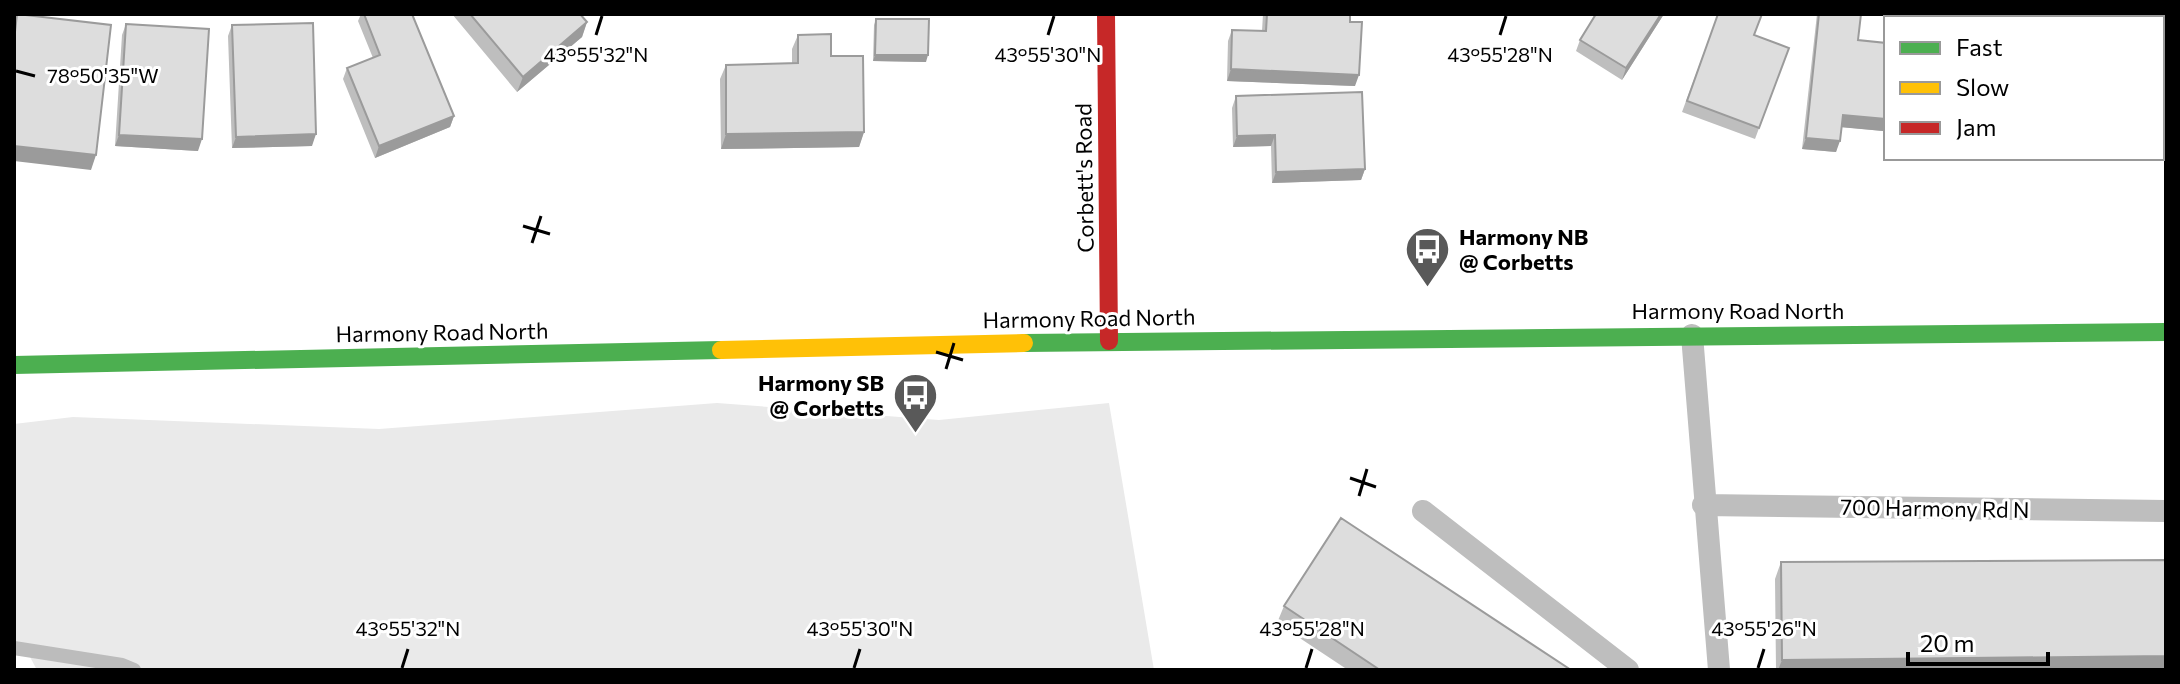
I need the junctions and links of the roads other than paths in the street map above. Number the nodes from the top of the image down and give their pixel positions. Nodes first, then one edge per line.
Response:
1 (1106, 14) edge
2 (2166, 332) edge
3 (1692, 335) junction
4 (1109, 341) junction
5 (14, 365) edge
6 (1703, 505) junction
7 (1423, 511) dead end
8 (2166, 511) edge
9 (1628, 670) edge
10 (1719, 670) edge

1 - 4 main road, Corbett's Road
2 - 3 main road, Harmony Road North
3 - 4 main road, Harmony Road North
3 - 6 lane
4 - 5 main road, Harmony Road North
6 - 8 lane, 700 Harmony Rd N
6 - 10 lane
7 - 9 lane

